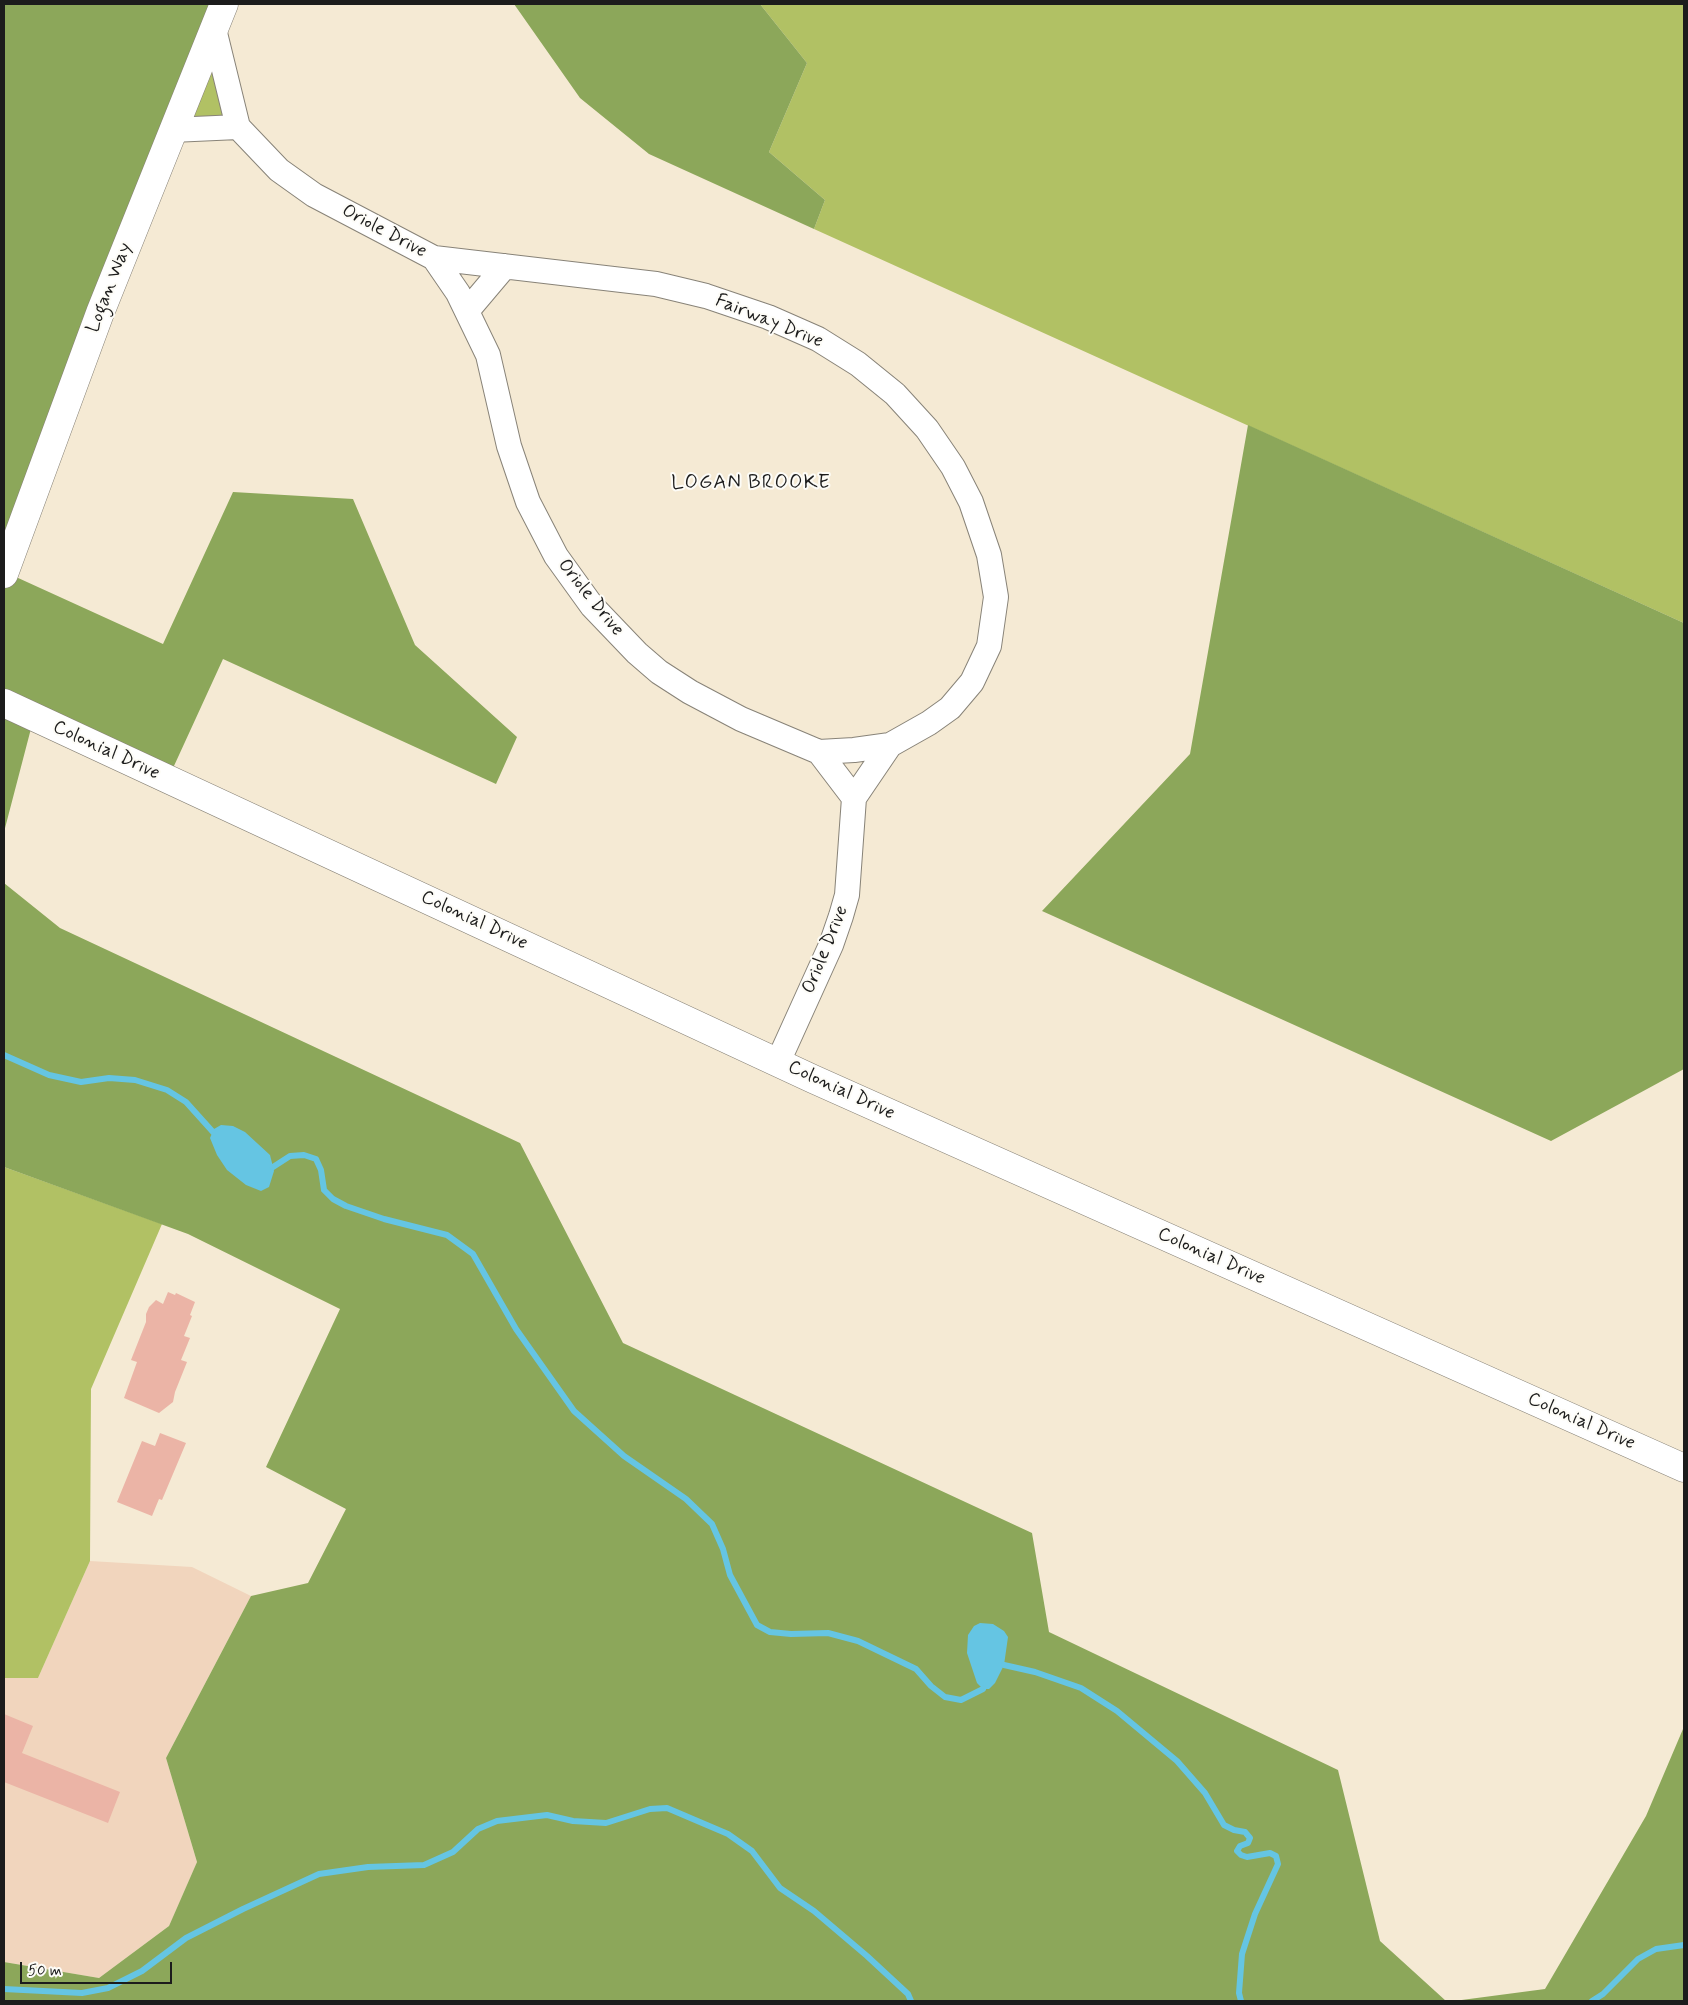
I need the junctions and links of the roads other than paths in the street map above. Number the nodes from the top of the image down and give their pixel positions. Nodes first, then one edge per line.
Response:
1 (224, 4) edge
2 (214, 29) junction
3 (238, 127) junction
4 (172, 130) junction
5 (434, 258) junction
6 (504, 266) junction
7 (466, 312) junction
8 (4, 574) edge
9 (4, 703) edge
10 (890, 745) junction
11 (819, 752) junction
12 (854, 798) junction
13 (778, 1062) junction
14 (1684, 1468) edge

1 - 2 street, Logan Way
2 - 3 street, Oriole Drive
2 - 4 street, Logan Way
3 - 4 street
3 - 5 street, Oriole Drive
4 - 8 street, Logan Way
5 - 6 street, Fairway Drive
5 - 7 street, Oriole Drive
6 - 7 street
6 - 10 street, Fairway Drive
7 - 11 street, Oriole Drive
9 - 13 street, Colonial Drive
10 - 11 street, Fairway Drive
10 - 12 street, Fairway Drive
11 - 12 street, Oriole Drive
12 - 13 street, Oriole Drive
13 - 14 street, Colonial Drive

